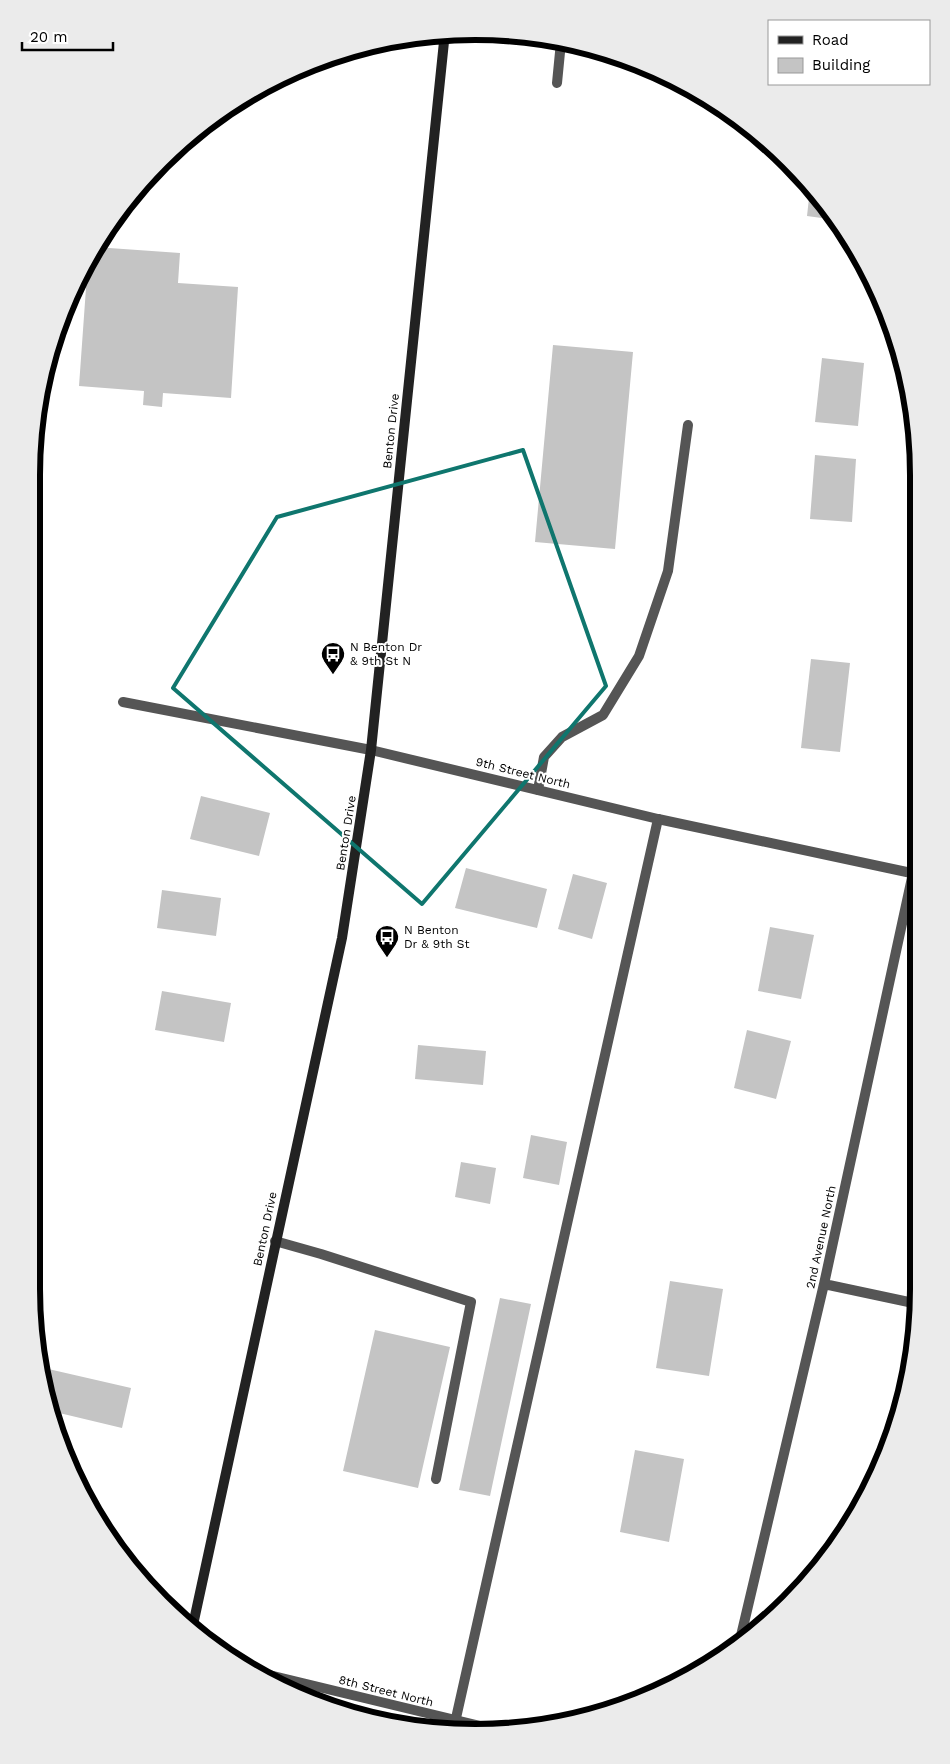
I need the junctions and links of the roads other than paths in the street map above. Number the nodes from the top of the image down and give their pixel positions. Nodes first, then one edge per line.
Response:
1 (444, 41) edge
2 (560, 48) edge
3 (557, 83) dead end
4 (688, 425) dead end
5 (124, 702) dead end
6 (371, 750) junction
7 (538, 790) junction
8 (658, 819) junction
9 (910, 873) edge
10 (910, 897) edge
11 (275, 1241) junction
12 (824, 1284) junction
13 (910, 1302) edge
14 (436, 1479) dead end
15 (194, 1621) edge
16 (742, 1633) edge
17 (282, 1678) edge
18 (451, 1723) edge
19 (454, 1724) edge

1 - 6 main road, Benton Drive
2 - 3 street
4 - 7 street
5 - 6 street, 9th Street North
6 - 7 street, 9th Street North
6 - 11 main road, Benton Drive
7 - 8 street, 9th Street North
8 - 9 street, 9th Street North
8 - 19 street
10 - 12 street, 2nd Avenue North
11 - 14 street
11 - 15 main road, Benton Drive
12 - 13 street
12 - 16 street, 2nd Avenue North
17 - 18 street, 8th Street North

